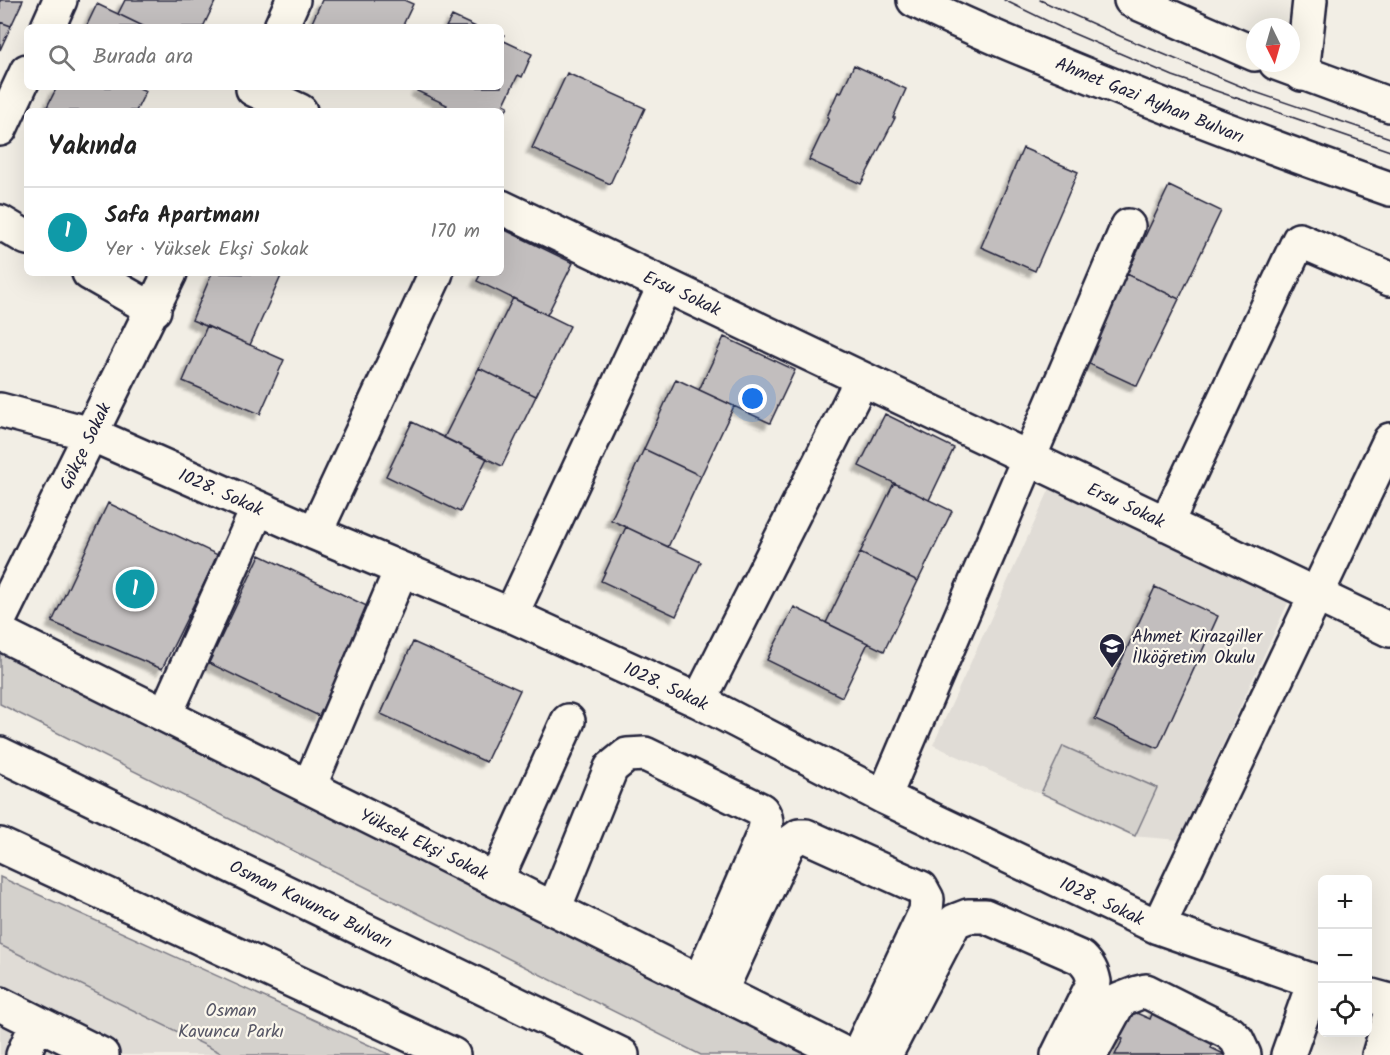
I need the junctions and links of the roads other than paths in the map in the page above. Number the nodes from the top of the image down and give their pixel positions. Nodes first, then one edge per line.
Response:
1 (60, 0) edge
2 (293, 0) edge
3 (914, 0) edge
4 (1131, 0) edge
5 (1310, 0) edge
6 (49, 24) edge
7 (282, 24) edge
8 (1300, 32) edge
9 (1246, 50) edge
10 (1300, 72) edge
11 (24, 77) edge
12 (250, 96) edge
13 (1390, 105) edge
14 (290, 108) edge
15 (0, 129) edge
16 (1390, 189) edge
17 (504, 208) edge
18 (0, 222) edge
19 (1128, 226) dead end
20 (24, 236) edge
21 (94, 276) edge
22 (169, 276) edge
23 (435, 276) edge
24 (1390, 279) edge
25 (664, 285) junction
26 (154, 310) junction
27 (862, 379) junction
28 (0, 410) edge
29 (91, 434) junction
30 (1390, 440) edge
31 (1028, 458) junction
32 (258, 508) junction
33 (1166, 524) junction
34 (315, 533) junction
35 (401, 570) junction
36 (1316, 595) junction
37 (511, 615) junction
38 (0, 618) edge
39 (1390, 630) edge
40 (0, 633) edge
41 (699, 701) junction
42 (165, 715) junction
43 (568, 721) dead end
44 (0, 754) edge
45 (309, 787) junction
46 (884, 797) junction
47 (0, 845) edge
48 (496, 880) junction
49 (554, 909) junction
50 (1158, 927) junction
51 (1318, 983) edge
52 (710, 987) junction
53 (1372, 996) edge
54 (1390, 1001) edge
55 (0, 1004) edge
56 (1390, 1018) edge
57 (37, 1023) junction
58 (23, 1055) edge
59 (102, 1055) edge
60 (453, 1055) edge
61 (622, 1055) edge
62 (847, 1055) edge
63 (858, 1055) edge
64 (885, 1055) edge
65 (1058, 1055) edge
66 (1090, 1055) edge
67 (1244, 1055) edge
68 (1288, 1055) edge
69 (1379, 1055) edge

1 - 6 main road
2 - 7 main road
3 - 16 main road, Ahmet Gazi Ayhan Bulvarı
4 - 9 main road
5 - 8 main road
10 - 13 main road
11 - 15 main road
12 - 14 main road
17 - 25 main road, Ersu Sokak
18 - 20 main road
19 - 31 main road
21 - 26 main road
22 - 26 main road, Gökçe Sokak
23 - 34 main road
24 - 33 main road
25 - 27 main road, Ersu Sokak
25 - 37 main road
26 - 29 main road, Gökçe Sokak
27 - 31 main road, Ersu Sokak
27 - 41 main road
28 - 29 main road, 1028. Sokak
29 - 32 main road, 1028. Sokak
29 - 38 main road, Gökçe Sokak
30 - 36 main road
31 - 33 main road, Ersu Sokak
31 - 46 main road
32 - 34 main road, 1028. Sokak
32 - 42 main road
33 - 36 main road, Ersu Sokak
34 - 35 main road, 1028. Sokak
35 - 37 main road, 1028. Sokak
35 - 45 main road
36 - 39 main road, Ersu Sokak
36 - 50 main road
37 - 41 main road, 1028. Sokak
40 - 42 main road, Yüksek Ekşi Sokak
41 - 46 main road, 1028. Sokak
42 - 45 main road, Yüksek Ekşi Sokak
43 - 48 main road
44 - 61 main road, Osman Kavuncu Bulvarı
45 - 48 main road, Yüksek Ekşi Sokak
46 - 50 main road, 1028. Sokak
47 - 60 main road
48 - 49 main road, Yüksek Ekşi Sokak
49 - 52 main road, Yüksek Ekşi Sokak
49 - 52 main road
50 - 51 main road, 1028. Sokak
51 - 68 main road
52 - 62 main road, Yüksek Ekşi Sokak
52 - 63 main road
53 - 54 main road
55 - 57 main road
56 - 69 main road
57 - 58 main road
57 - 59 main road
64 - 65 main road
66 - 67 main road

